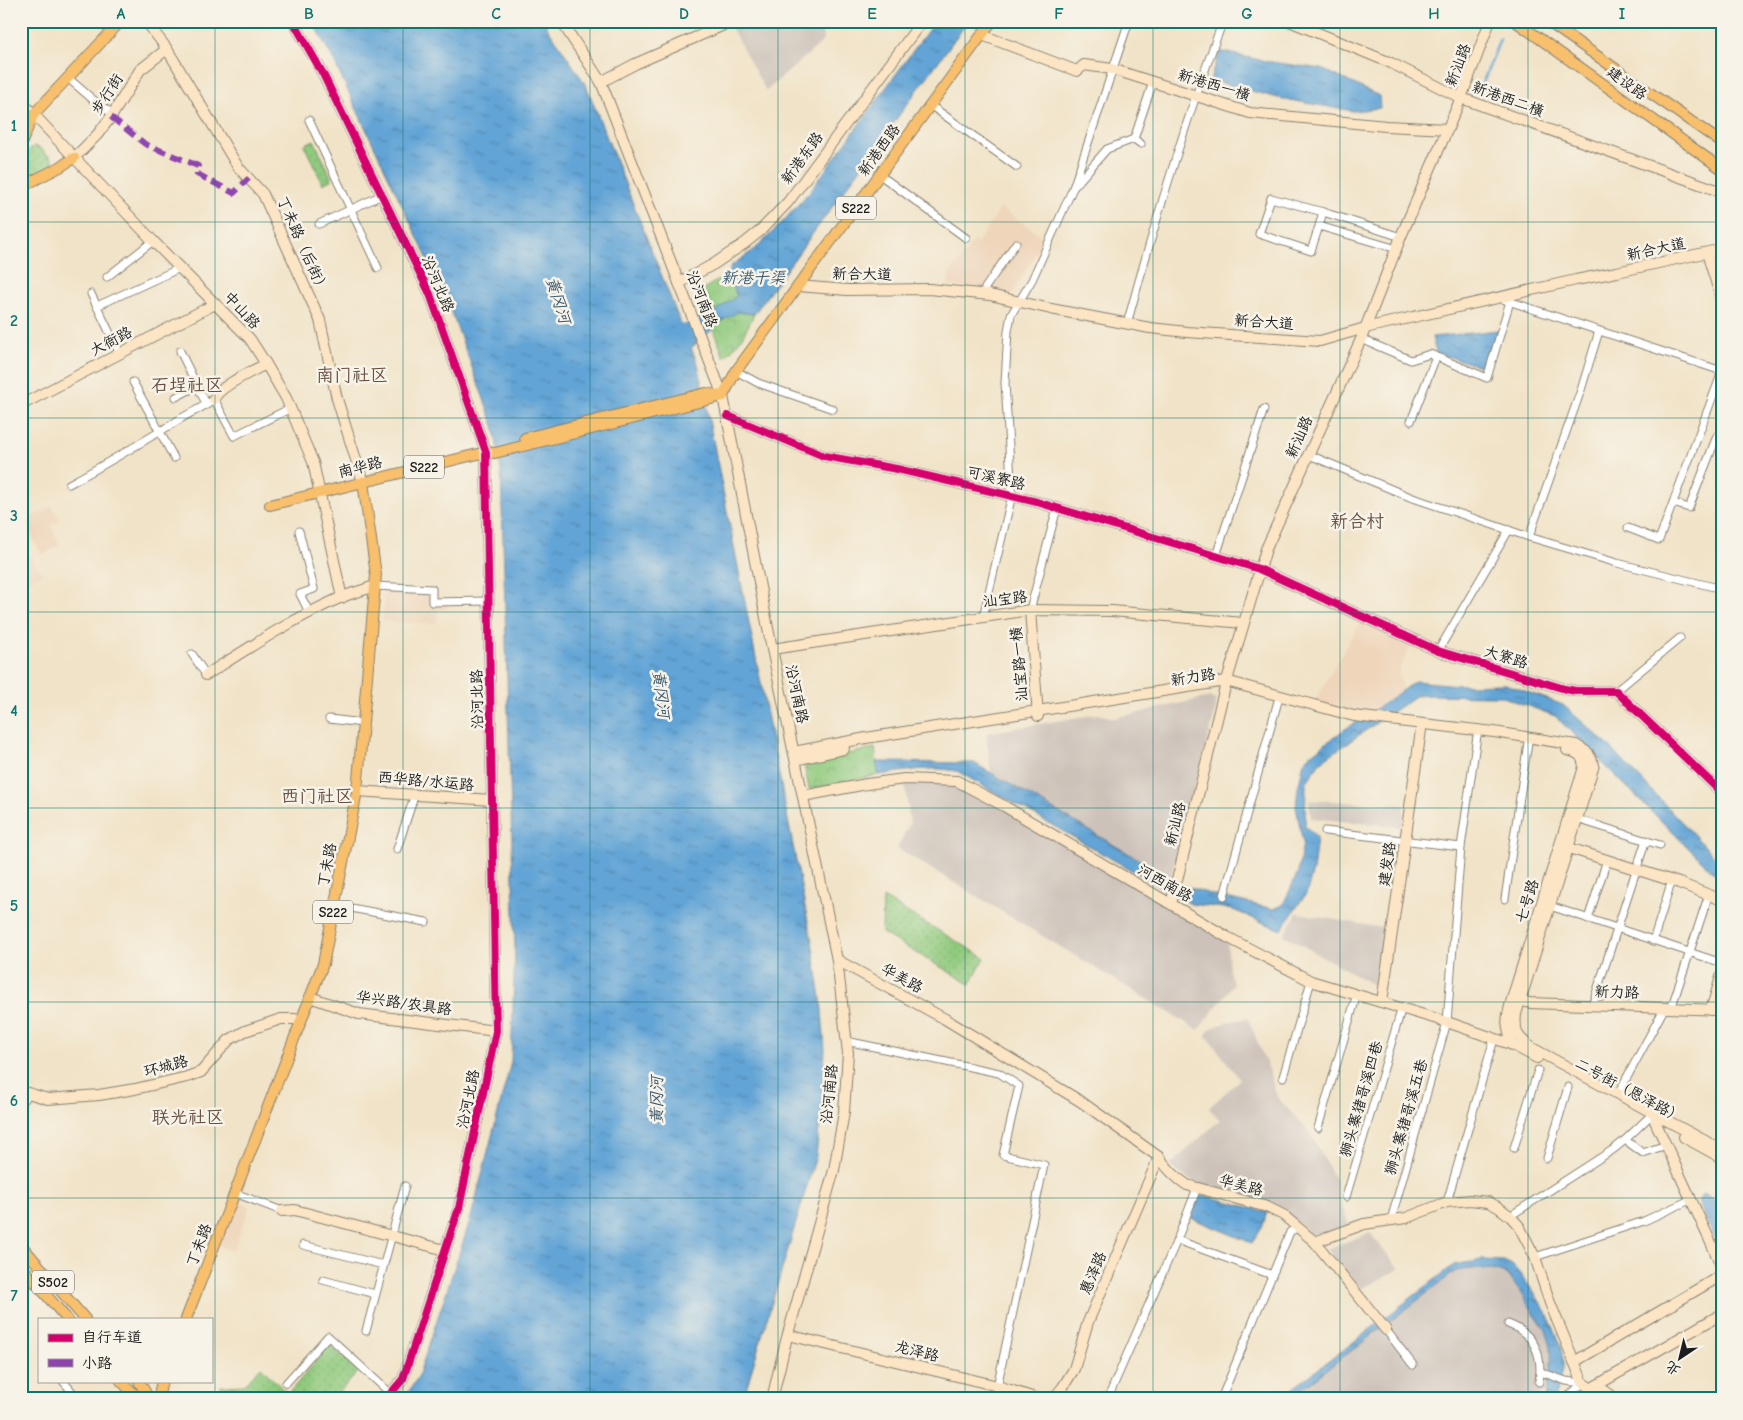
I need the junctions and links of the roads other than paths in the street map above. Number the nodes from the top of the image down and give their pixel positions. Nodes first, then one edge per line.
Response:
1 (121, 21) edge
2 (146, 21) edge
3 (293, 21) edge
4 (561, 21) edge
5 (733, 21) edge
6 (907, 21) edge
7 (992, 21) edge
8 (1129, 21) edge
9 (1223, 21) edge
10 (1289, 21) edge
11 (1490, 21) edge
12 (1515, 21) edge
13 (1547, 21) edge
14 (919, 25) edge
15 (982, 35) junction
16 (168, 49) junction
17 (1112, 69) junction
18 (68, 78) junction
19 (601, 82) junction
20 (1153, 82) junction
21 (1195, 96) junction
22 (1461, 98) junction
23 (21, 101) edge
24 (930, 105) junction
25 (113, 114) junction
26 (34, 115) junction
27 (309, 120) dead end
28 (1448, 129) junction
29 (1134, 139) junction
30 (1722, 143) edge
31 (21, 144) edge
32 (1141, 144) dead end
33 (74, 158) junction
34 (1016, 167) dead end
35 (1722, 169) edge
36 (880, 175) junction
37 (21, 187) edge
38 (1073, 188) junction
39 (1722, 192) edge
40 (382, 195) junction
41 (351, 209) junction
42 (1323, 212) junction
43 (318, 224) dead end
44 (1319, 226) junction
45 (1401, 237) junction
46 (966, 238) dead end
47 (153, 241) junction
48 (1016, 242) dead end
49 (1397, 249) junction
50 (1722, 249) edge
51 (1707, 253) junction
52 (180, 268) junction
53 (378, 268) dead end
54 (107, 277) dead end
55 (679, 282) junction
56 (798, 286) junction
57 (91, 294) dead end
58 (985, 294) junction
59 (1510, 298) junction
60 (1019, 301) junction
61 (1722, 301) edge
62 (215, 304) junction
63 (96, 306) junction
64 (1127, 324) junction
65 (1365, 328) junction
66 (1599, 331) junction
67 (1361, 339) junction
68 (180, 351) dead end
69 (120, 354) junction
70 (1436, 357) junction
71 (266, 364) junction
72 (736, 371) junction
73 (1722, 372) edge
74 (133, 382) dead end
75 (197, 386) junction
76 (723, 396) junction
77 (176, 397) dead end
78 (210, 402) junction
79 (21, 405) edge
80 (291, 408) junction
81 (833, 409) dead end
82 (1264, 409) dead end
83 (728, 416) junction
84 (1411, 421) dead end
85 (161, 432) junction
86 (1716, 436) dead end
87 (486, 452) junction
88 (1307, 454) junction
89 (174, 458) dead end
90 (362, 482) junction
91 (69, 484) dead end
92 (320, 493) junction
93 (1012, 495) junction
94 (1673, 503) junction
95 (270, 505) dead end
96 (1057, 508) junction
97 (1628, 528) dead end
98 (1509, 530) junction
99 (299, 531) dead end
100 (1529, 537) junction
101 (1216, 556) junction
102 (1259, 569) junction
103 (375, 586) junction
104 (1722, 589) edge
105 (342, 598) junction
106 (489, 601) junction
107 (1030, 610) junction
108 (310, 614) junction
109 (983, 617) junction
110 (1243, 623) junction
111 (1680, 638) dead end
112 (772, 649) junction
113 (1438, 651) junction
114 (192, 654) dead end
115 (206, 674) joint
116 (1226, 684) junction
117 (1616, 691) junction
118 (1278, 701) junction
119 (1038, 713) junction
120 (1351, 718) junction
121 (329, 719) dead end
122 (363, 723) junction
123 (1386, 723) junction
124 (1421, 730) junction
125 (1477, 736) junction
126 (1528, 742) junction
127 (1562, 746) junction
128 (794, 756) junction
129 (1589, 766) junction
130 (356, 791) junction
131 (1722, 793) edge
132 (415, 794) junction
133 (803, 796) junction
134 (492, 800) junction
135 (1577, 819) junction
136 (1325, 831) dead end
137 (1646, 840) junction
138 (1406, 841) junction
139 (1660, 845) dead end
140 (1461, 847) junction
141 (1568, 848) junction
142 (397, 849) dead end
143 (1607, 860) junction
144 (1637, 869) junction
145 (1672, 880) junction
146 (1709, 894) junction
147 (1224, 896) dead end
148 (1505, 899) dead end
149 (1722, 900) edge
150 (1172, 904) junction
151 (334, 905) junction
152 (1550, 906) junction
153 (1588, 919) junction
154 (426, 922) dead end
155 (1617, 930) junction
156 (1653, 941) junction
157 (1690, 952) junction
158 (837, 960) junction
159 (1722, 963) edge
160 (1722, 974) edge
161 (1311, 981) junction
162 (1357, 994) junction
163 (310, 997) junction
164 (1516, 1000) junction
165 (1382, 1002) junction
166 (1592, 1006) junction
167 (1402, 1007) junction
168 (1668, 1009) junction
169 (1716, 1010) edge
170 (301, 1021) junction
171 (1447, 1022) junction
172 (496, 1031) junction
173 (1494, 1039) junction
174 (846, 1041) junction
175 (1516, 1042) junction
176 (1538, 1070) dead end
177 (1282, 1077) dead end
178 (1568, 1087) dead end
179 (25, 1092) edge
180 (1618, 1094) junction
181 (21, 1102) edge
182 (1659, 1121) junction
183 (1318, 1128) dead end
184 (1625, 1140) junction
185 (1666, 1144) junction
186 (1514, 1148) dead end
187 (1722, 1150) edge
188 (1159, 1157) junction
189 (1547, 1158) dead end
190 (1722, 1158) edge
191 (405, 1186) dead end
192 (1196, 1188) junction
193 (235, 1193) junction
194 (1346, 1198) dead end
195 (1690, 1200) junction
196 (1447, 1202) junction
197 (282, 1211) joint
198 (1510, 1216) junction
199 (1391, 1220) junction
200 (1298, 1227) junction
201 (390, 1236) junction
202 (1177, 1240) junction
203 (1316, 1242) junction
204 (303, 1244) dead end
205 (21, 1245) edge
206 (445, 1250) junction
207 (1535, 1257) junction
208 (383, 1265) junction
209 (21, 1266) edge
210 (1722, 1267) edge
211 (1272, 1275) junction
212 (1722, 1275) edge
213 (323, 1280) dead end
214 (375, 1294) junction
215 (1722, 1314) edge
216 (66, 1318) edge
217 (84, 1318) edge
218 (186, 1318) edge
219 (1508, 1324) dead end
220 (366, 1330) dead end
221 (1386, 1330) joint
222 (787, 1338) junction
223 (1574, 1362) junction
224 (1413, 1364) dead end
225 (1541, 1372) junction
226 (64, 1382) edge
227 (122, 1382) edge
228 (140, 1382) edge
229 (162, 1382) edge
230 (1539, 1382) dead end
231 (286, 1383) dead end
232 (1587, 1383) junction
233 (997, 1389) junction
234 (1111, 1391) dead end
235 (74, 1394) dead end
236 (388, 1396) edge
237 (139, 1399) edge
238 (149, 1399) edge
239 (158, 1399) edge
240 (772, 1399) edge
241 (1020, 1399) edge
242 (1038, 1399) edge
243 (1053, 1399) edge
244 (1220, 1399) edge
245 (1565, 1399) edge
246 (1605, 1399) edge
247 (1616, 1399) edge

1 - 18 main road
2 - 16 street, 丁未路（后街）
3 - 40 street, 沿河北路
4 - 19 street, 沿河南路
5 - 19 street
6 - 14 street
7 - 15 main road, 新港西路 / S222
8 - 17 street
9 - 21 street
10 - 22 street, 新港西二横
11 - 22 street, 新汕路
12 - 35 main road, 建设路
13 - 30 main road, 建设路
14 - 55 street, 新港东路
15 - 17 street, 新港西一横
15 - 24 main road, 新港西路 / S222
16 - 25 street, 步行街
16 - 90 street, 丁未路（后街）
17 - 20 street, 新港西一横
17 - 38 street
18 - 25 street
18 - 26 main road
19 - 55 street, 沿河南路
20 - 21 street, 新港西一横
20 - 29 street
21 - 28 street, 新港西一横
21 - 64 street
22 - 28 street, 新汕路
22 - 39 street, 新港西二横
23 - 26 street, 中山路
24 - 34 street
24 - 36 main road, 新港西路 / S222
25 - 33 street, 步行街
26 - 31 main road
26 - 33 street, 中山路
27 - 41 street
28 - 45 street, 新汕路
29 - 32 street
29 - 38 street
33 - 37 main road
33 - 47 street, 中山路
36 - 46 street
36 - 56 main road, 新港西路 / S222
38 - 60 street
40 - 41 street
40 - 87 street, 沿河北路
41 - 43 street
41 - 53 street
42 - 44 street
42 - 44 street
42 - 45 street
44 - 49 street
45 - 49 street, 新汕路
47 - 52 street, 中山路
47 - 54 street
48 - 58 street
49 - 65 street, 新汕路
50 - 51 street, 新合大道
51 - 59 street, 新合大道
51 - 61 street
52 - 62 street, 中山路
52 - 63 street
55 - 76 street, 沿河南路
56 - 58 street, 新合大道
56 - 72 main road, 新港西路 / S222
57 - 63 street
58 - 60 street, 新合大道
59 - 65 street, 新合大道
59 - 66 street
59 - 70 street
60 - 64 street, 新合大道
60 - 93 street
62 - 69 street, 大衙路
62 - 71 street, 中山路
63 - 69 street
64 - 65 street, 新合大道
65 - 67 street, 新汕路
66 - 73 street
66 - 100 street
67 - 70 street
67 - 88 street, 新汕路
68 - 75 street
69 - 79 street, 大衙路
70 - 84 street
71 - 78 street
71 - 80 street, 中山路
72 - 76 main road, 新港西路 / S222
72 - 81 street
73 - 94 street
74 - 85 street
75 - 77 street
75 - 78 street
76 - 83 street, 沿河南路
76 - 87 main road, S222
78 - 80 street
78 - 85 street
80 - 92 street, 中山路
82 - 101 street
83 - 93 street, 可溪寮路
83 - 112 street, 沿河南路
85 - 89 street
85 - 91 street
86 - 94 street
87 - 90 main road, 南华路 / S222
87 - 106 street, 沿河北路
88 - 98 street
88 - 102 street, 新汕路
90 - 92 main road, 南华路 / S222
90 - 103 main road, 丁未路 / S222
92 - 95 main road, 南华路 / S222
92 - 105 street, 中山路
93 - 96 street, 可溪寮路
93 - 109 street
94 - 97 street
96 - 101 street, 可溪寮路
96 - 107 street
98 - 100 street
98 - 113 street
99 - 108 street
100 - 104 street
101 - 102 street, 可溪寮路
102 - 110 street, 新汕路
102 - 113 street, 大寮路
103 - 105 street
103 - 106 street
103 - 122 main road, 丁未路 / S222
105 - 108 street
106 - 134 street, 沿河北路
107 - 109 street, 汕宝路
107 - 110 street, 汕宝路
107 - 119 street, 汕宝路一横
108 - 115 street
109 - 112 street, 汕宝路
110 - 116 street, 新汕路
111 - 117 street
112 - 128 street, 沿河南路
113 - 117 street, 大寮路
114 - 115 street
116 - 118 street, 新力路
116 - 119 street, 新力路
116 - 120 street
116 - 150 street, 新汕路
117 - 131 street
118 - 120 street, 新力路
118 - 147 street
119 - 128 street, 新力路
120 - 123 street, 新力路
121 - 122 street
122 - 130 main road, 丁未路 / S222
123 - 124 street, 新力路
123 - 127 street
124 - 125 street, 新力路
124 - 138 street, 建发路
125 - 126 street, 新力路
125 - 140 street, 狮头寨猪哥溪五巷
126 - 127 street, 新力路
126 - 148 street
127 - 129 street, 新力路
128 - 133 street, 沿河南路
129 - 135 street, 七号路
129 - 164 street, 七号路
130 - 132 street, 西华路/水运路
130 - 151 main road, 丁未路 / S222
132 - 134 street, 西华路/水运路
132 - 142 street
133 - 150 street, 河西南路
133 - 158 street, 沿河南路
134 - 172 street, 沿河北路
135 - 137 street
135 - 141 street, 七号路
136 - 138 street
137 - 139 street
137 - 144 street
138 - 140 street
138 - 165 street, 建发路
140 - 171 street, 狮头寨猪哥溪五巷
141 - 143 street
141 - 152 street, 七号路
143 - 144 street
143 - 153 street
144 - 145 street
144 - 155 street
145 - 146 street
145 - 156 street
146 - 149 street
146 - 157 street
150 - 161 street, 河西南路
151 - 154 street
151 - 163 main road, 丁未路 / S222
152 - 153 street
152 - 164 street, 七号路
153 - 155 street
155 - 156 street
155 - 166 street
156 - 157 street
157 - 159 street
157 - 168 street
158 - 174 street, 沿河南路
158 - 188 street, 华美路
160 - 169 street
161 - 162 street, 河西南路
161 - 177 street
162 - 165 street, 河西南路
162 - 183 street
163 - 170 main road, 丁未路 / S222
163 - 172 street, 华兴路/农具路
164 - 166 street, 新力路
164 - 175 street, 七号路
165 - 167 street, 河西南路
166 - 168 street, 新力路
167 - 171 street, 河西南路
167 - 194 street, 狮头寨猪哥溪四巷
168 - 169 street, 新力路
168 - 180 street
170 - 179 street, 环城路
170 - 193 main road, 丁未路 / S222
171 - 173 street, 河西南路
171 - 199 street, 狮头寨猪哥溪五巷
172 - 206 street, 沿河北路
173 - 175 street, 河西南路
173 - 196 street
174 - 222 street, 沿河南路
174 - 233 street
175 - 180 street, 二号街（恩泽路)
175 - 182 street, 二号街（恩泽路)
176 - 186 street
178 - 189 street
179 - 181 street
180 - 182 street, 二号街（恩泽路)
182 - 184 street
182 - 185 street
182 - 187 street, 二号街（恩泽路)
182 - 190 street, 二号街（恩泽路)
184 - 185 street
184 - 198 street
185 - 195 street
188 - 192 street, 华美路
188 - 243 street, 惠泽路
191 - 201 street
192 - 200 street, 华美路
192 - 202 street
193 - 197 street
193 - 218 main road, 丁未路 / S222
195 - 207 street
195 - 210 street
196 - 198 street
196 - 199 street
197 - 201 street
198 - 207 street
199 - 203 street
200 - 203 street, 华美路
200 - 211 street
201 - 206 street
201 - 208 street
202 - 211 street
202 - 234 street
203 - 221 street, 华美路
204 - 208 street
205 - 217 main road, S502
206 - 236 street, 沿河北路
207 - 223 street
208 - 214 street
209 - 216 main road, S502
211 - 244 street
212 - 223 street
213 - 214 street
214 - 220 street
215 - 232 street
219 - 225 street
221 - 224 street
222 - 233 street, 龙泽路
222 - 240 street, 沿河南路
223 - 232 street
225 - 230 street
225 - 232 street
226 - 235 street
227 - 237 main road
228 - 238 main road
229 - 239 main road
231 - 236 street
232 - 245 street
232 - 246 street
232 - 247 street
233 - 241 street, 龙泽路
233 - 242 street, 龙泽路

